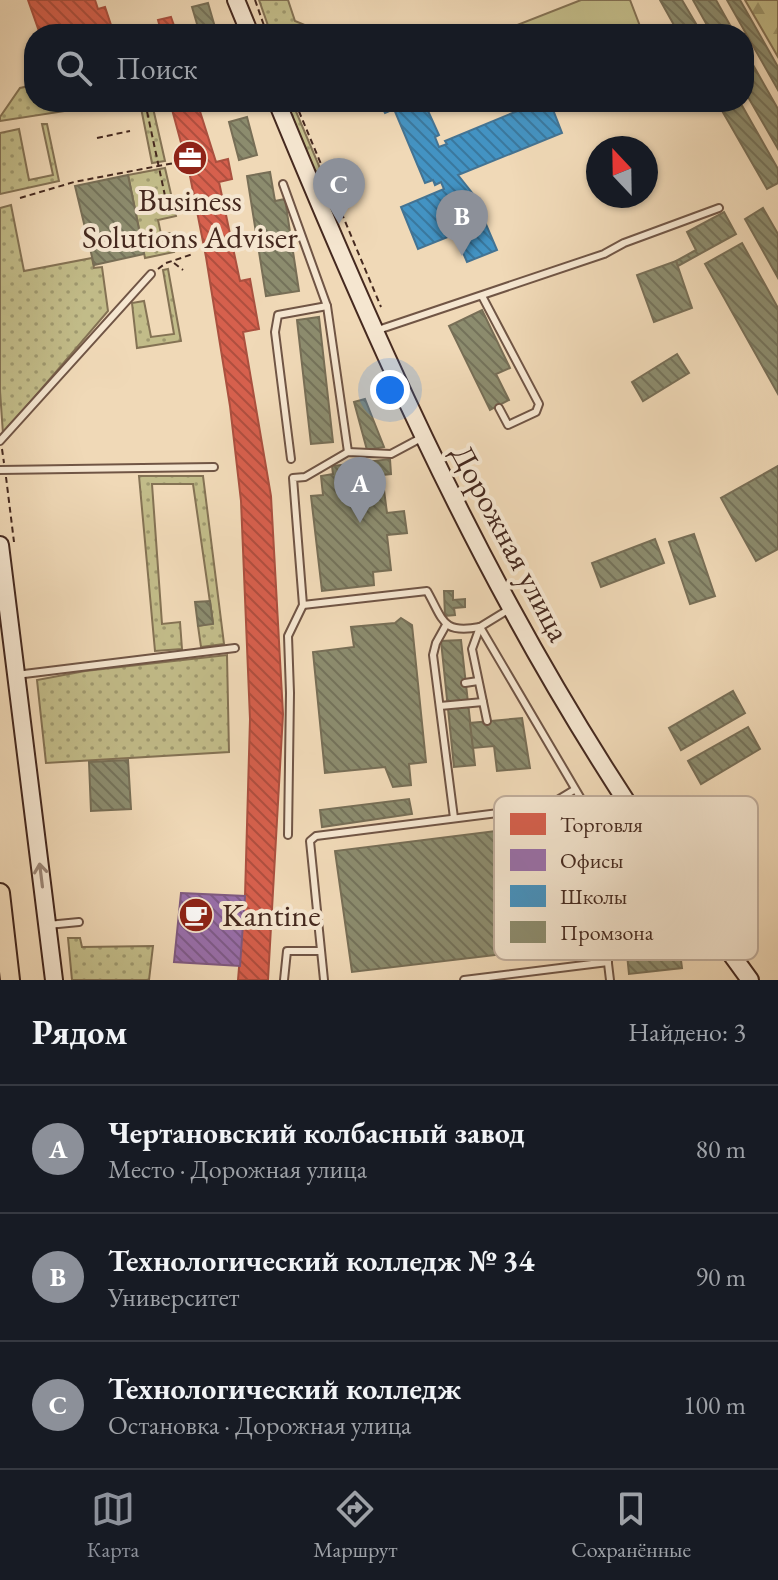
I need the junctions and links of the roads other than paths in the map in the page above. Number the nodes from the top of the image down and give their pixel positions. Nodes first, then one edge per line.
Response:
1 (236, 0) edge
2 (246, 24) edge
3 (281, 112) edge
4 (283, 184) dead end
5 (719, 208) dead end
6 (151, 274) dead end
7 (482, 296) junction
8 (327, 306) junction
9 (374, 331) junction
10 (499, 408) dead end
11 (424, 437) junction
12 (0, 441) edge
13 (348, 452) junction
14 (291, 459) dead end
15 (214, 467) dead end
16 (0, 470) edge
17 (0, 545) edge
18 (303, 605) junction
19 (511, 608) junction
20 (446, 625) junction
21 (480, 627) junction
22 (235, 648) dead end
23 (16, 675) junction
24 (478, 681) junction
25 (465, 683) dead end
26 (483, 702) junction
27 (440, 706) junction
28 (487, 721) dead end
29 (574, 790) junction
30 (564, 796) edge
31 (578, 796) edge
32 (624, 796) edge
33 (494, 813) edge
34 (454, 818) junction
35 (288, 835) dead end
36 (0, 893) edge
37 (79, 922) dead end
38 (48, 925) junction
39 (319, 951) junction
40 (736, 960) edge
41 (608, 962) joint
42 (10, 980) edge
43 (54, 980) edge
44 (284, 980) edge
45 (324, 980) edge
46 (464, 980) edge
47 (610, 980) edge
48 (750, 980) edge

1 - 2 main road
3 - 9 main road, Дорожная улица
4 - 8 lane
5 - 7 lane
6 - 12 lane
7 - 9 lane
7 - 10 lane
8 - 13 lane
8 - 14 lane
9 - 11 main road, Дорожная улица
11 - 13 lane
11 - 19 main road, Дорожная улица
13 - 18 lane
15 - 16 lane
17 - 23 main road
18 - 20 lane
18 - 35 lane
19 - 21 lane
19 - 32 main road, Дорожная улица
20 - 21 lane
20 - 27 lane
21 - 24 lane
21 - 29 lane
22 - 23 lane
38 -> 23 main road
24 - 25 lane
24 - 26 lane
26 - 27 lane
26 - 28 lane
27 - 34 lane
29 - 30 lane
29 - 31 lane
33 - 34 lane
34 - 39 lane
36 - 42 main road
37 - 38 lane
38 - 43 main road
39 - 44 lane
39 - 45 lane
40 - 48 main road, Дорожная улица
41 - 46 lane
41 - 47 lane

